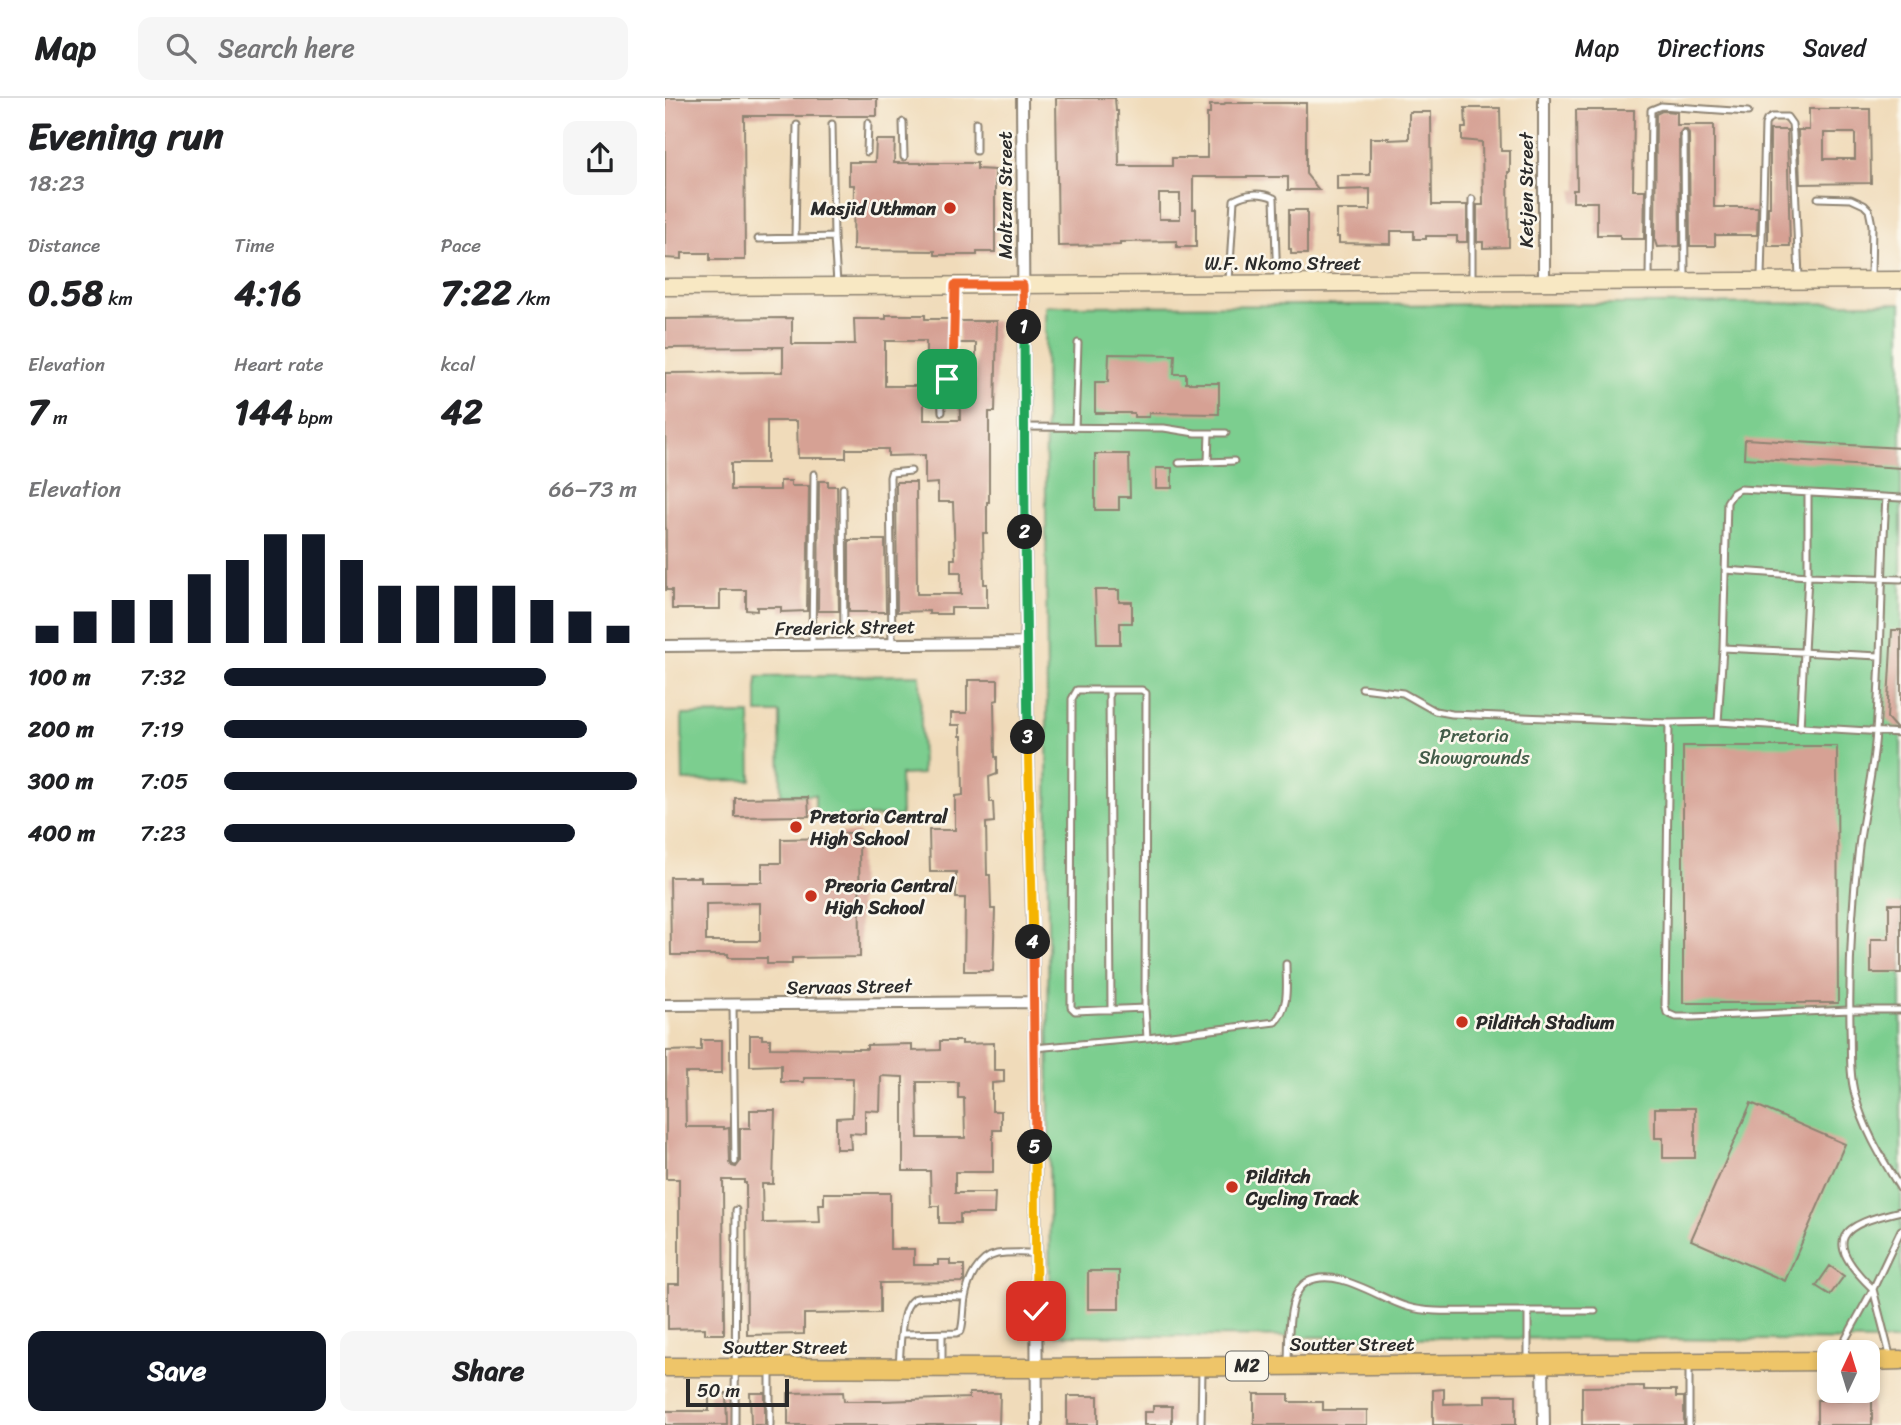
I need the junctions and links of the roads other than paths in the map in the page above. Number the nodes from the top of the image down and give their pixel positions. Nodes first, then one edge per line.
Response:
1 (1022, 98) edge
2 (1544, 98) edge
3 (1748, 112) dead end
4 (903, 122) dead end
5 (976, 122) dead end
6 (868, 123) dead end
7 (832, 124) dead end
8 (797, 125) dead end
9 (1685, 134) dead end
10 (976, 151) dead end
11 (867, 152) dead end
12 (904, 157) dead end
13 (1818, 198) dead end
14 (1472, 200) dead end
15 (834, 237) junction
16 (795, 238) junction
17 (758, 239) dead end
18 (1901, 280) edge
19 (1649, 281) junction
20 (1685, 281) junction
21 (1761, 281) junction
22 (1799, 281) junction
23 (1871, 281) junction
24 (1472, 282) junction
25 (1544, 282) junction
26 (1228, 284) junction
27 (1277, 284) junction
28 (955, 285) junction
29 (1023, 285) junction
30 (837, 286) junction
31 (665, 287) edge
32 (1078, 343) dead end
33 (941, 412) dead end
34 (1024, 427) junction
35 (1075, 428) junction
36 (1209, 433) junction
37 (1226, 433) dead end
38 (1234, 461) dead end
39 (1208, 462) junction
40 (1179, 463) dead end
41 (911, 471) dead end
42 (814, 474) dead end
43 (843, 488) dead end
44 (1808, 493) junction
45 (1886, 498) junction
46 (1901, 498) edge
47 (1725, 570) junction
48 (1808, 576) junction
49 (1881, 579) junction
50 (1901, 579) edge
51 (1026, 643) junction
52 (845, 644) junction
53 (892, 644) junction
54 (813, 645) junction
55 (665, 646) edge
56 (1723, 648) junction
57 (1804, 652) junction
58 (1879, 656) junction
59 (1362, 688) dead end
60 (1109, 690) junction
61 (1718, 722) junction
62 (1669, 723) junction
63 (1800, 728) junction
64 (1876, 731) junction
65 (1901, 733) edge
66 (1286, 964) dead end
67 (1034, 1002) junction
68 (665, 1005) edge
69 (733, 1005) junction
70 (1145, 1008) junction
71 (1111, 1010) junction
72 (1850, 1010) junction
73 (1901, 1010) edge
74 (1147, 1038) junction
75 (1034, 1048) junction
76 (735, 1161) dead end
77 (1901, 1190) edge
78 (736, 1210) dead end
79 (1901, 1210) edge
80 (1901, 1230) edge
81 (1036, 1253) junction
82 (1873, 1289) junction
83 (965, 1297) junction
84 (1528, 1311) junction
85 (1595, 1311) dead end
86 (902, 1334) junction
87 (942, 1334) junction
88 (1845, 1340) edge
89 (1817, 1361) edge
90 (1896, 1361) edge
91 (1689, 1362) junction
92 (1535, 1364) junction
93 (1288, 1366) junction
94 (665, 1367) edge
95 (734, 1367) junction
96 (770, 1367) junction
97 (1202, 1367) junction
98 (899, 1368) junction
99 (942, 1368) junction
100 (1037, 1368) junction
101 (735, 1425) edge
102 (770, 1425) edge
103 (1037, 1425) edge
104 (1201, 1425) edge
105 (1544, 1425) edge
106 (1689, 1425) edge

1 - 29 street, Maltzan Street
2 - 25 street, Ketjen Street
3 - 19 lane
4 - 12 lane
5 - 10 lane
6 - 11 lane
7 - 15 lane
8 - 16 lane
9 - 20 lane
13 - 23 lane
14 - 24 lane
15 - 16 lane
15 - 30 lane
16 - 17 lane
18 - 23 main road, W.F. Nkomo Street
19 - 20 main road, W.F. Nkomo Street
19 - 25 main road, W.F. Nkomo Street
20 - 21 main road, W.F. Nkomo Street
21 - 22 main road, W.F. Nkomo Street
21 - 22 lane
22 - 23 main road, W.F. Nkomo Street
24 - 25 main road, W.F. Nkomo Street
24 - 27 main road, W.F. Nkomo Street
26 - 27 main road, W.F. Nkomo Street
26 - 27 lane
26 - 29 main road, W.F. Nkomo Street
28 - 29 main road, W.F. Nkomo Street
28 - 30 main road, W.F. Nkomo Street
28 - 33 lane
29 - 34 street, Maltzan Street
30 - 31 main road, W.F. Nkomo Street
32 - 35 lane
34 - 35 lane
34 - 51 street, Maltzan Street
35 - 36 lane
36 - 37 lane
36 - 39 lane
38 - 39 lane
39 - 40 lane
41 - 53 lane
42 - 54 lane
43 - 52 lane
44 - 45 lane
44 - 47 lane
44 - 48 lane
45 - 46 lane
45 - 49 lane
47 - 48 lane
47 - 56 lane
48 - 49 lane
48 - 57 lane
49 - 50 lane
49 - 58 lane
51 - 53 street, Frederick Street
51 - 67 street, Maltzan Street
52 - 53 street, Frederick Street
52 - 54 street, Frederick Street
54 - 55 street, Frederick Street
56 - 57 lane
56 - 61 lane
57 - 58 lane
57 - 63 lane
58 - 64 lane
59 - 62 lane
60 - 70 lane
60 - 71 lane
60 - 71 lane
61 - 62 lane
61 - 63 lane
62 - 72 lane
63 - 64 lane
64 - 65 lane
64 - 72 lane
66 - 74 lane
67 - 69 street, Servaas Street
67 - 75 street, Maltzan Street
68 - 69 street, Servaas Street
69 - 76 lane
70 - 71 lane
70 - 74 lane
72 - 73 lane
72 - 77 lane
74 - 75 lane
75 - 81 street, Maltzan Street
78 - 95 lane
79 - 82 lane
80 - 82 lane
81 - 83 lane
81 - 100 street, Maltzan Street
82 - 88 lane
82 - 90 lane
83 - 86 lane
83 - 87 lane
84 - 85 lane
84 - 92 lane
84 - 93 lane
86 - 87 lane
86 - 98 lane
87 - 99 lane
89 - 91 main road, Soutter Street / M2
91 - 92 main road, Soutter Street / M2
91 - 106 lane
92 - 93 main road, Soutter Street / M2
92 - 105 street
93 - 97 main road, Soutter Street / M2
94 - 95 main road, Soutter Street / M2
95 - 96 main road, Soutter Street / M2
95 - 101 lane
96 - 98 main road, Soutter Street / M2
96 - 102 lane
97 - 100 main road, Soutter Street / M2
97 - 104 lane
98 - 99 main road, Soutter Street / M2
99 - 100 main road, Soutter Street / M2
100 - 103 street, Maltzan Street

